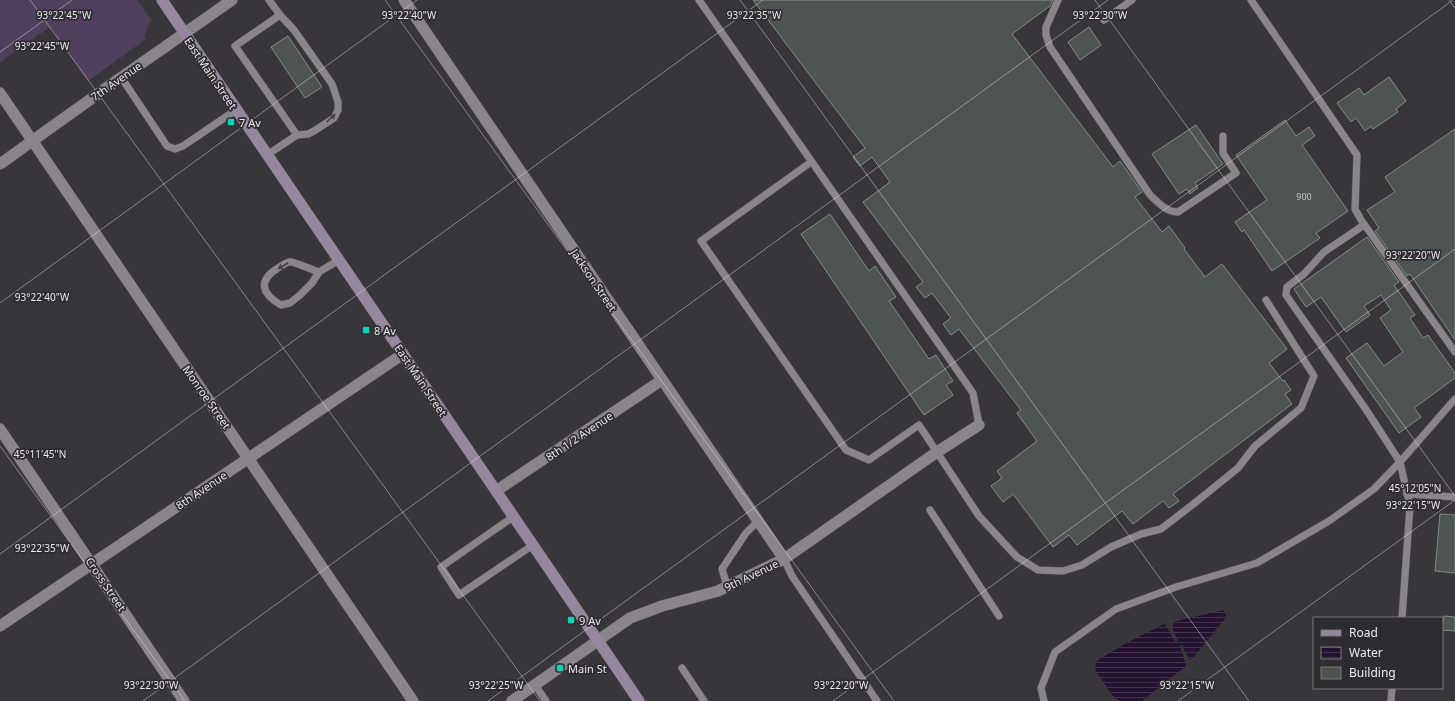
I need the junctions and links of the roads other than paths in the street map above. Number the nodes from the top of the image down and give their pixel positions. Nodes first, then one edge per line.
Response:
1 (162, 0) edge
2 (232, 0) edge
3 (269, 0) edge
4 (404, 0) edge
5 (699, 0) edge
6 (1058, 0) edge
7 (1132, 0) edge
8 (1251, 0) edge
9 (280, 15) junction
10 (1104, 20) dead end
11 (184, 33) junction
12 (120, 77) junction
13 (0, 93) edge
14 (236, 110) junction
15 (297, 135) junction
16 (1223, 136) dead end
17 (32, 140) junction
18 (267, 155) junction
19 (811, 162) junction
20 (0, 164) edge
21 (1364, 224) junction
22 (339, 260) junction
23 (319, 272) junction
24 (1266, 300) dead end
25 (1455, 352) edge
26 (403, 354) junction
27 (662, 380) junction
28 (1455, 399) edge
29 (979, 425) joint
30 (0, 429) edge
31 (937, 452) junction
32 (249, 458) junction
33 (1400, 462) junction
34 (496, 491) junction
35 (1407, 494) junction
36 (1455, 497) edge
37 (930, 510) dead end
38 (513, 517) junction
39 (758, 521) junction
40 (533, 545) junction
41 (784, 559) junction
42 (92, 564) junction
43 (727, 586) junction
44 (999, 616) dead end
45 (1402, 617) edge
46 (0, 626) edge
47 (598, 640) junction
48 (682, 668) dead end
49 (535, 685) junction
50 (1392, 689) edge
51 (184, 701) edge
52 (413, 701) edge
53 (512, 701) edge
54 (546, 701) edge
55 (639, 701) edge
56 (704, 701) edge
57 (877, 701) edge
58 (1044, 701) edge
59 (1391, 701) edge

1 - 11 main road, East Main Street
2 - 11 street, 7th Avenue
3 - 9 lane
4 - 27 street, Jackson Street
5 - 19 lane
6 - 16 lane
7 - 10 lane
8 - 21 lane
9 - 15 lane
15 -> 9 lane
11 - 12 street, 7th Avenue
11 - 14 main road, East Main Street
12 - 14 lane
12 - 17 street, 7th Avenue
13 - 17 street, Monroe Street
14 - 18 main road, East Main Street
15 - 18 lane
17 - 20 street, 7th Avenue
17 - 32 street, Monroe Street
18 - 22 main road, East Main Street
19 - 29 lane
19 - 31 lane
21 - 25 lane
21 - 33 lane
22 - 23 lane
22 - 26 main road, East Main Street
23 -> 23 lane
24 - 31 lane
26 - 32 street, 8th Avenue
26 - 34 main road, East Main Street
27 - 34 street, 8th 1/2 Avenue
27 - 39 street, Jackson Street
28 - 33 lane
29 - 31 street, 9th Avenue
30 - 42 street, Cross Street
31 - 41 street, 9th Avenue
32 - 42 street, 8th Avenue
32 - 52 street, Monroe Street
33 - 35 lane
33 - 58 lane
34 - 38 main road, East Main Street
35 - 36 lane
35 - 45 lane
37 - 44 lane
38 - 40 main road, East Main Street
38 - 40 lane
39 - 41 street, Jackson Street
39 - 43 lane
40 - 47 main road, East Main Street
41 - 43 street, 9th Avenue
41 - 57 lane
42 - 46 street, 8th Avenue
42 - 51 street, Cross Street
43 - 47 street, 9th Avenue
47 - 49 street, 9th Avenue
47 - 55 main road, East Main Street
48 - 56 lane
49 - 53 street, 9th Avenue
49 - 54 lane
50 - 59 lane

